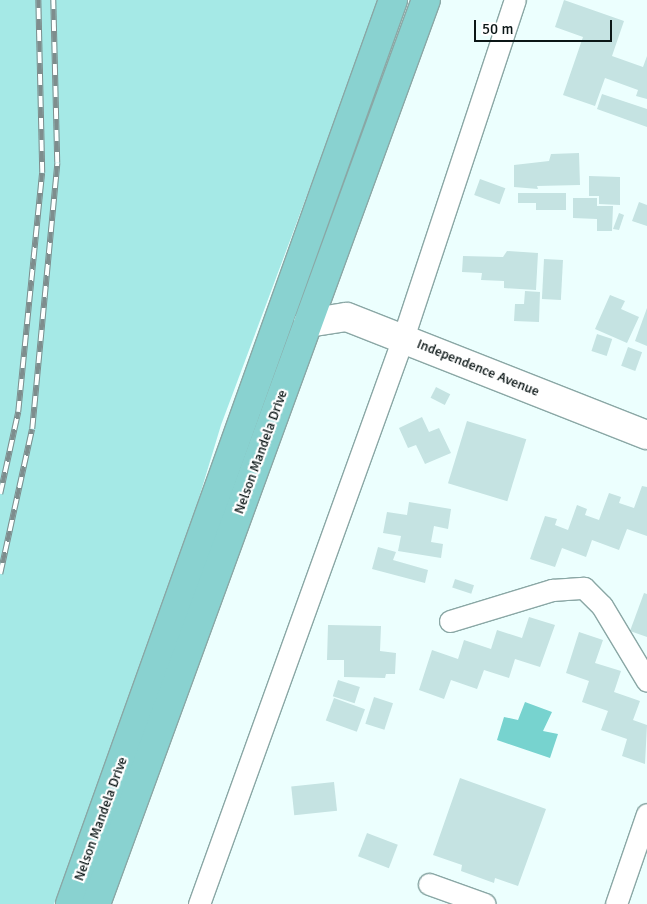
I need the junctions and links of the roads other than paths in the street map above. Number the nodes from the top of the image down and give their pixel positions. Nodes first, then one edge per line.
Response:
1 (393, 0) edge
2 (426, 0) edge
3 (515, 0) edge
4 (321, 283) junction
5 (357, 320) junction
6 (308, 323) junction
7 (403, 338) junction
8 (647, 435) edge
9 (450, 621) dead end
10 (647, 681) edge
11 (647, 814) edge
12 (429, 884) dead end
13 (70, 904) edge
14 (96, 904) edge
15 (199, 904) edge
16 (485, 904) edge
17 (616, 904) edge

1 - 13 main road, Nelson Mandela Drive
2 - 4 main road, Nelson Mandela Drive
3 - 7 street
4 - 5 street, Independence Avenue
4 - 6 main road, Nelson Mandela Drive
5 - 6 street
5 - 7 street, Independence Avenue
6 - 14 main road, Nelson Mandela Drive
7 - 8 street, Independence Avenue
7 - 15 street
9 - 10 street
11 - 17 street
12 - 16 street

